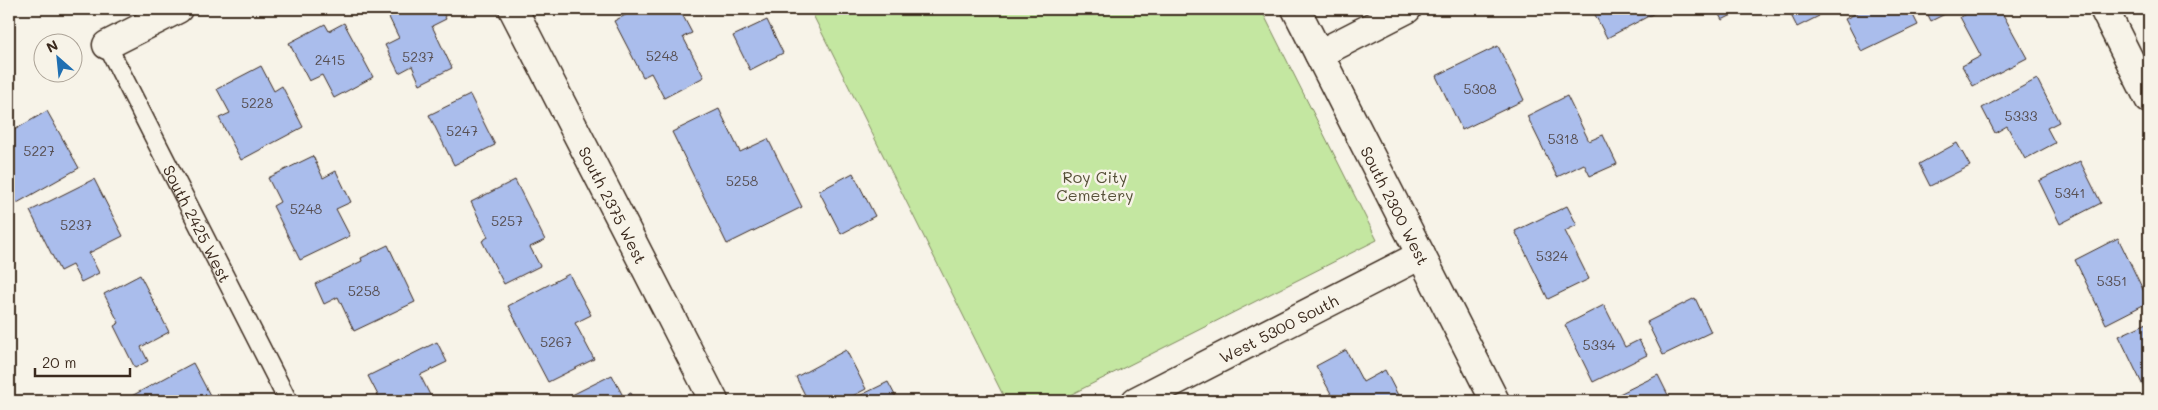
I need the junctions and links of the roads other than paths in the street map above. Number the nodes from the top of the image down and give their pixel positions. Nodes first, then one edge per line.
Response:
1 (178, 9) edge
2 (513, 9) edge
3 (1296, 9) edge
4 (1407, 9) edge
5 (2104, 9) edge
6 (107, 45) joint
7 (1319, 54) junction
8 (2149, 99) edge
9 (1421, 255) junction
10 (288, 401) edge
11 (714, 401) edge
12 (1136, 401) edge
13 (1495, 401) edge

1 - 6 street
2 - 11 street, South 2375 West
3 - 7 street, South 2300 West
4 - 7 street
5 - 8 street
6 - 10 lane, South 2425 West
7 - 9 street, South 2300 West
9 - 12 street, West 5300 South
9 - 13 street, South 2300 West

